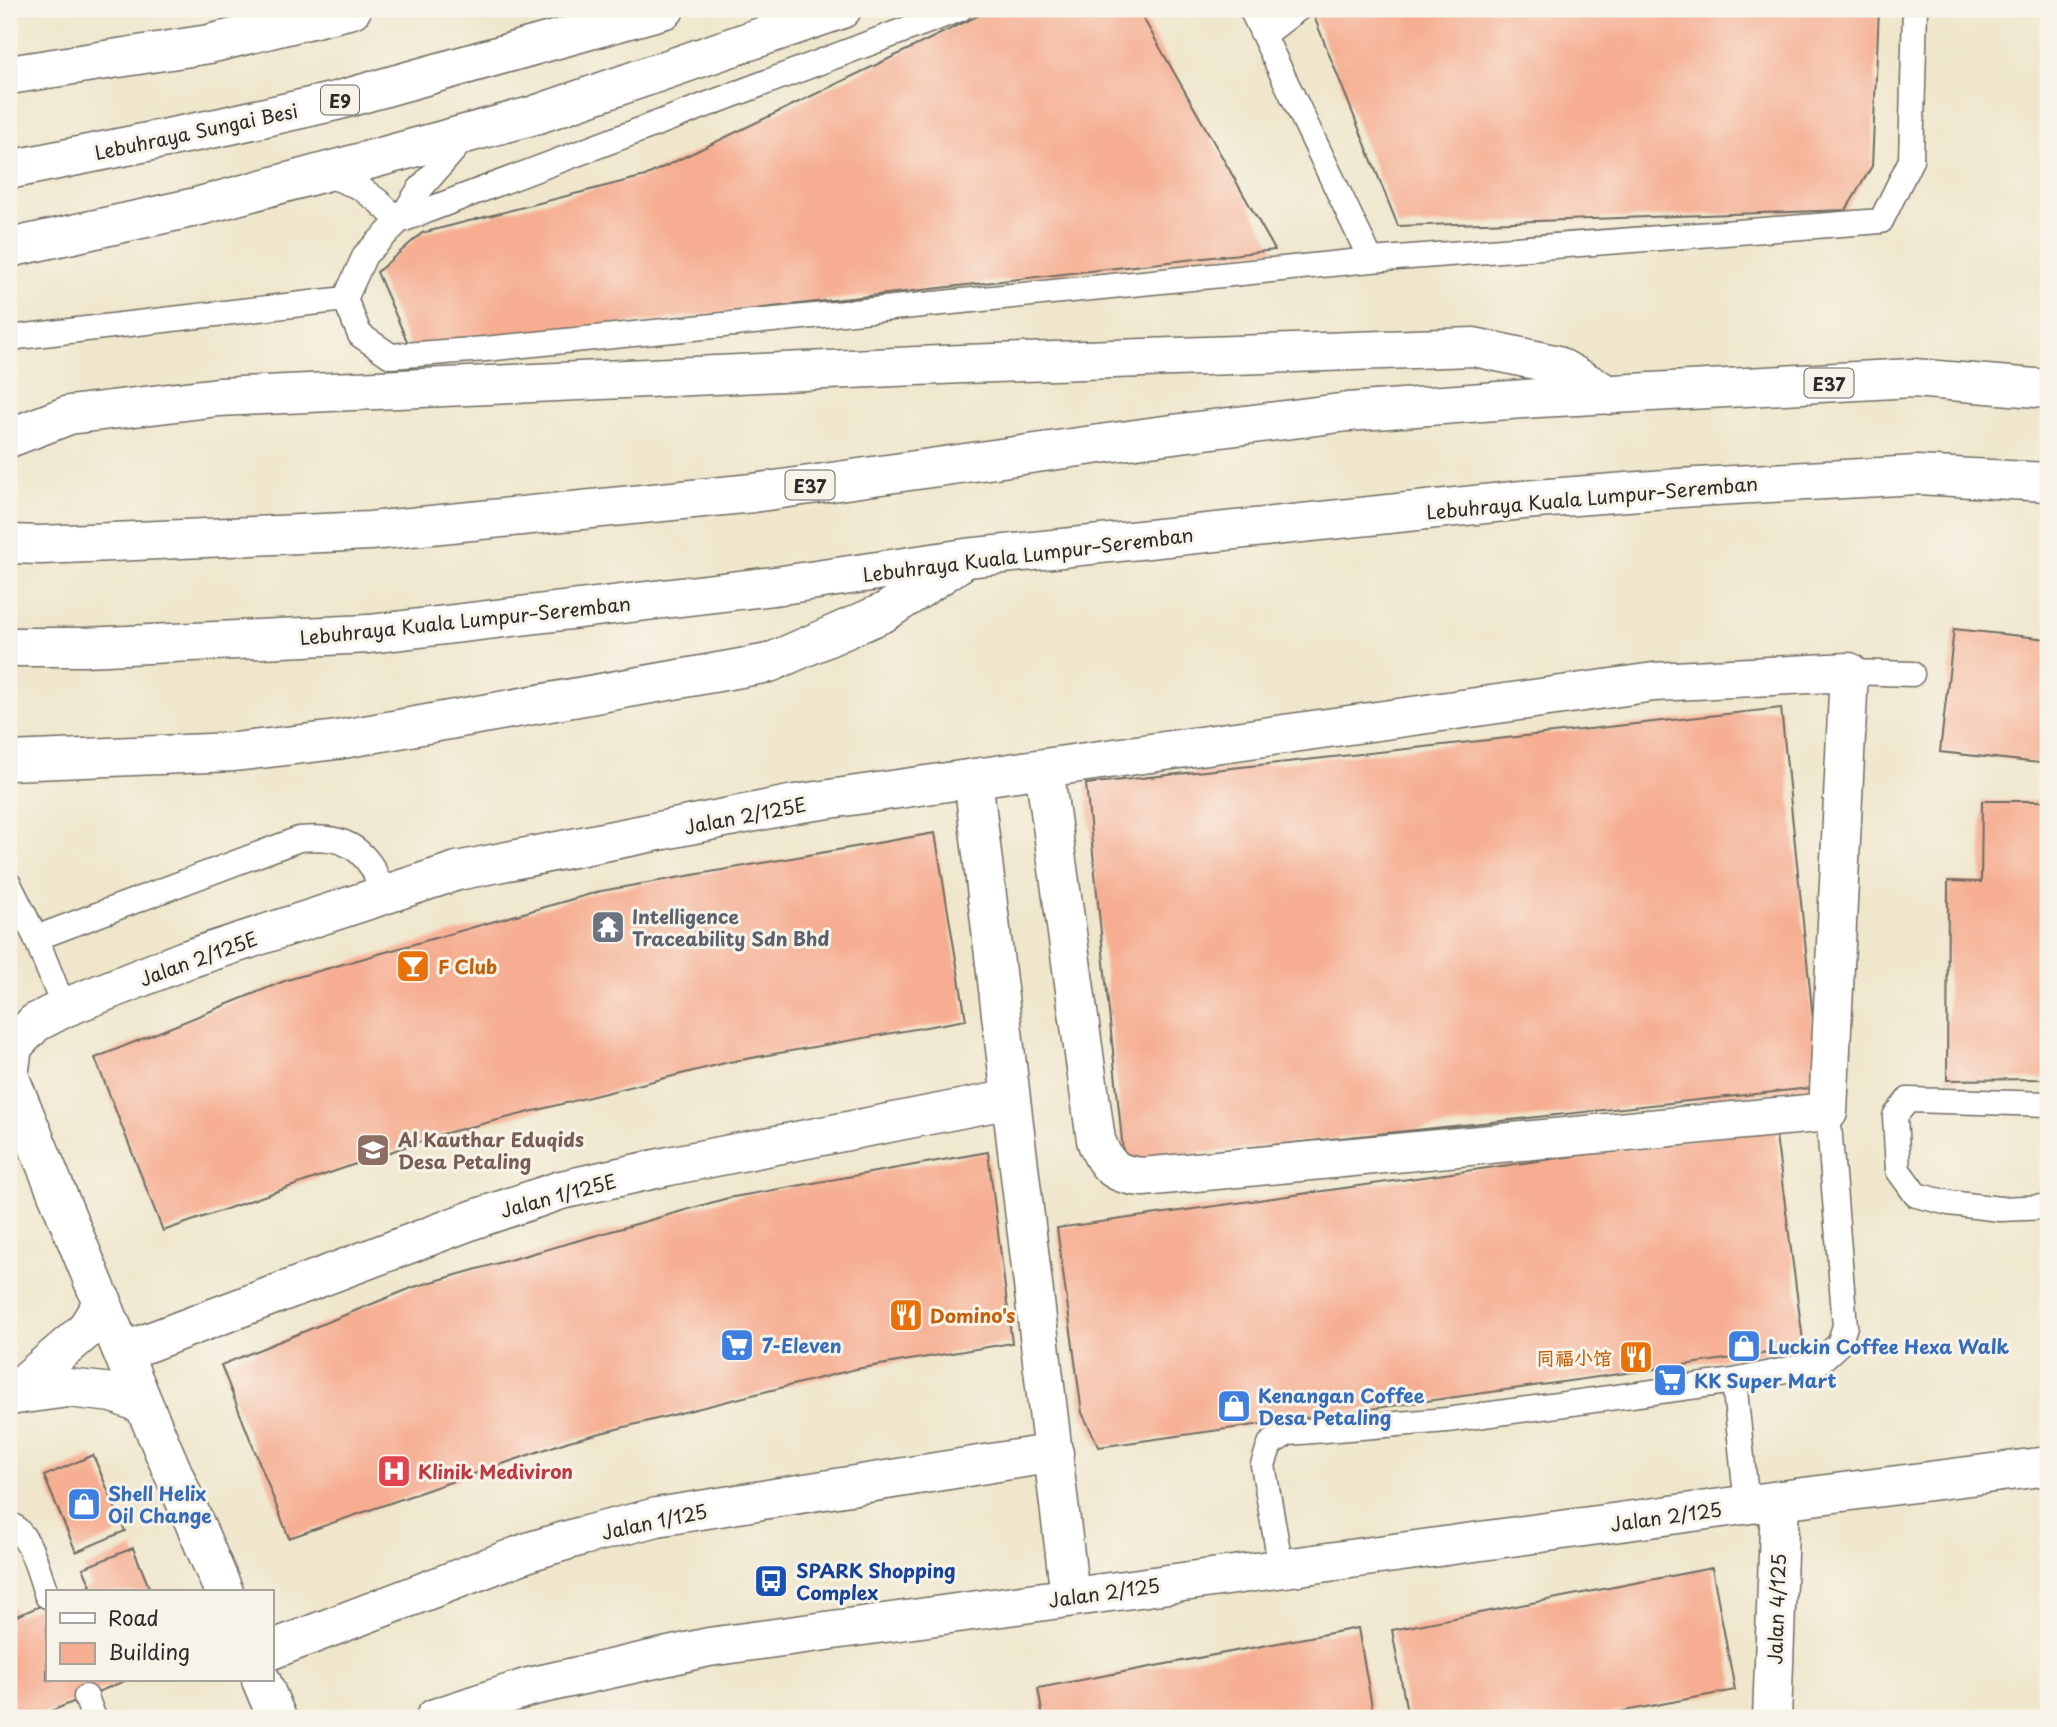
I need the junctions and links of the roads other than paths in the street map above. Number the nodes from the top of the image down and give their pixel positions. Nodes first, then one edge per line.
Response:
1 (352, 9) edge
2 (665, 9) edge
3 (842, 9) edge
4 (960, 9) edge
5 (1251, 9) edge
6 (1298, 9) edge
7 (1916, 9) edge
8 (1264, 35) junction
9 (9, 75) edge
10 (468, 134) junction
11 (9, 170) edge
12 (320, 172) junction
13 (398, 220) junction
14 (9, 248) edge
15 (1371, 260) junction
16 (345, 299) junction
17 (9, 338) edge
18 (2048, 390) edge
19 (1609, 395) junction
20 (9, 438) edge
21 (2048, 482) edge
22 (9, 544) edge
23 (966, 558) junction
24 (9, 647) edge
25 (1849, 672) junction
26 (1912, 674) dead end
27 (9, 761) edge
28 (1044, 768) junction
29 (972, 778) junction
30 (9, 884) edge
31 (383, 895) junction
32 (36, 938) junction
33 (64, 1009) junction
34 (1011, 1100) junction
35 (2048, 1104) edge
36 (1828, 1112) junction
37 (2048, 1207) edge
38 (103, 1302) junction
39 (123, 1352) junction
40 (1734, 1381) junction
41 (11, 1390) edge
42 (144, 1405) junction
43 (1054, 1453) junction
44 (2048, 1466) edge
45 (1763, 1503) junction
46 (9, 1522) edge
47 (1280, 1568) junction
48 (223, 1590) edge
49 (46, 1593) edge
50 (1070, 1597) junction
51 (273, 1649) edge
52 (262, 1682) edge
53 (277, 1718) edge
54 (435, 1718) edge
55 (1772, 1718) edge

1 - 9 main road
2 - 11 main road, Lebuhraya Sungai Besi / E9
3 - 10 main road
4 - 13 lane
5 - 8 lane
6 - 8 lane
7 - 15 lane
8 - 15 lane
10 - 12 main road
10 - 13 lane
12 - 13 lane
12 - 14 main road
13 - 16 lane
15 - 16 lane
16 - 17 lane
18 - 19 main road, E37
19 - 20 main road
19 - 22 main road, E37
21 - 23 main road, Lebuhraya Kuala Lumpur–Seremban
23 - 24 main road, Lebuhraya Kuala Lumpur–Seremban
23 - 27 main road
25 - 26 lane
25 - 28 main road, Jalan 2/125E
25 - 36 main road
28 - 29 main road, Jalan 2/125E
28 - 36 main road
29 - 31 main road, Jalan 2/125E
29 - 34 main road
30 - 32 lane
31 - 32 lane
31 - 33 main road, Jalan 2/125E
32 - 33 lane
33 - 38 main road, Jalan 2/125E
34 - 39 main road, Jalan 1/125E
34 - 43 main road
35 - 37 lane
36 - 40 lane
38 - 39 main road, Jalan 2/125E
38 - 41 main road
39 - 42 main road, Jalan 2/125E
40 - 45 lane
40 - 47 lane
41 - 42 main road
42 - 48 main road, Jalan 2/125E
43 - 50 main road
43 - 51 main road, Jalan 1/125
44 - 45 main road, Jalan 2/125
45 - 47 main road, Jalan 2/125
45 - 55 main road, Jalan 4/125
46 - 49 lane
47 - 50 main road, Jalan 2/125
50 - 54 main road, Jalan 2/125
52 - 53 main road

